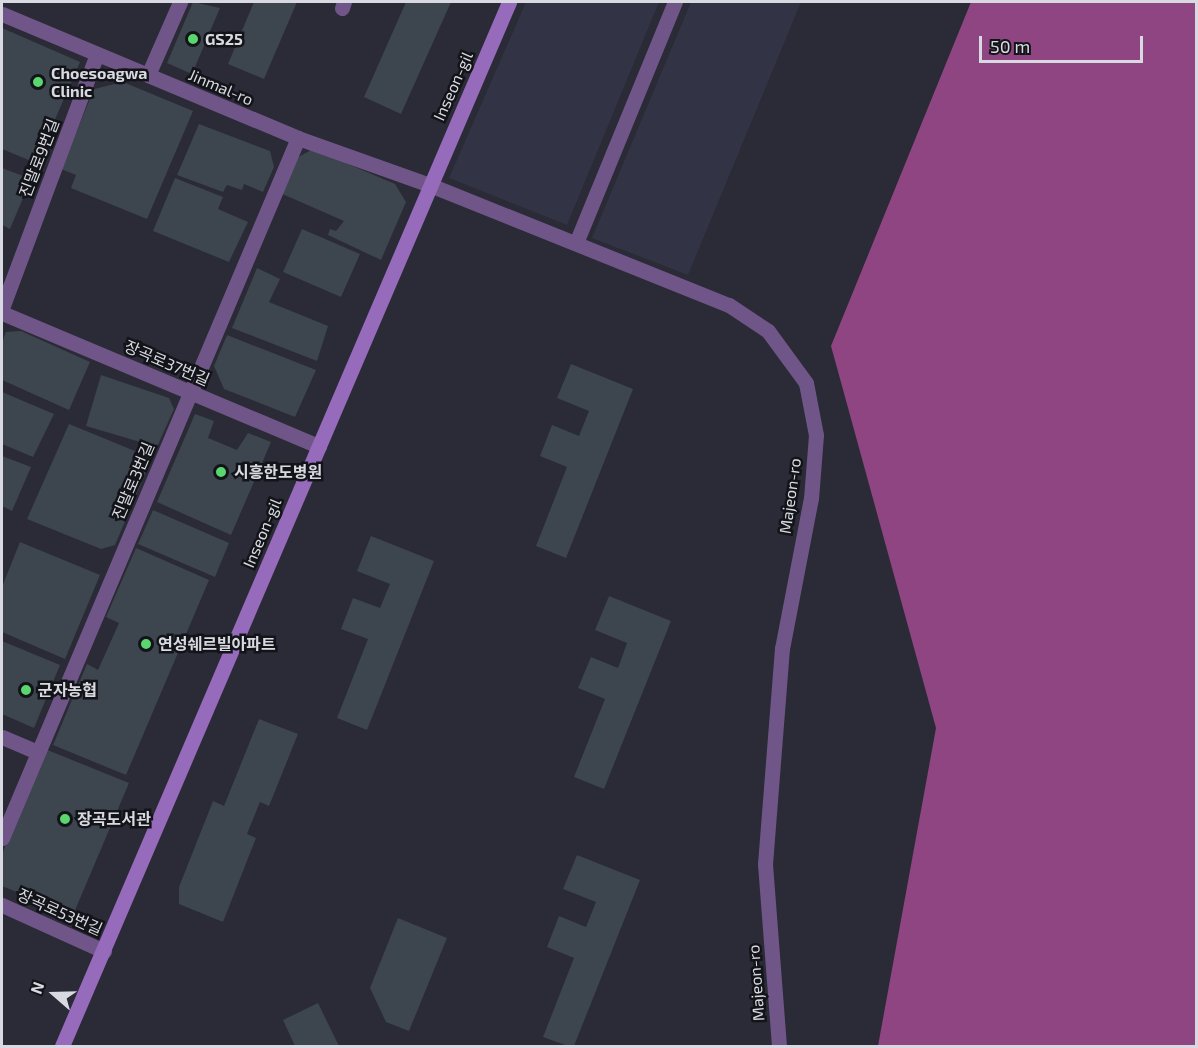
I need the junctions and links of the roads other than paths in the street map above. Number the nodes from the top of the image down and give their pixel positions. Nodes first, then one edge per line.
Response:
1 (180, 2) edge
2 (510, 2) edge
3 (675, 2) edge
4 (2, 14) edge
5 (98, 54) junction
6 (148, 75) junction
7 (298, 138) junction
8 (430, 185) junction
9 (576, 243) junction
10 (2, 311) edge
11 (190, 392) junction
12 (319, 446) junction
13 (2, 737) edge
14 (38, 752) junction
15 (2, 838) edge
16 (2, 905) edge
17 (104, 951) junction
18 (62, 1047) edge
19 (779, 1047) edge

1 - 6 street
2 - 8 street, Inseon-gil
3 - 9 street
4 - 5 street, Jinmal-ro
5 - 6 street, Jinmal-ro
5 - 10 street, 진말로9번길
6 - 7 street, Jinmal-ro
7 - 8 street, Jinmal-ro
7 - 11 street, 진말로3번길
8 - 9 street, Majeon-ro
8 - 12 street, Inseon-gil
9 - 19 street, Majeon-ro
10 - 11 street, 장곡로37번길
11 - 12 street, 장곡로37번길
11 - 14 street, 진말로3번길
12 - 17 street, Inseon-gil
13 - 14 street
14 - 15 street, 진말로3번길
16 - 17 street, 장곡로53번길
17 - 18 street, Inseon-gil

